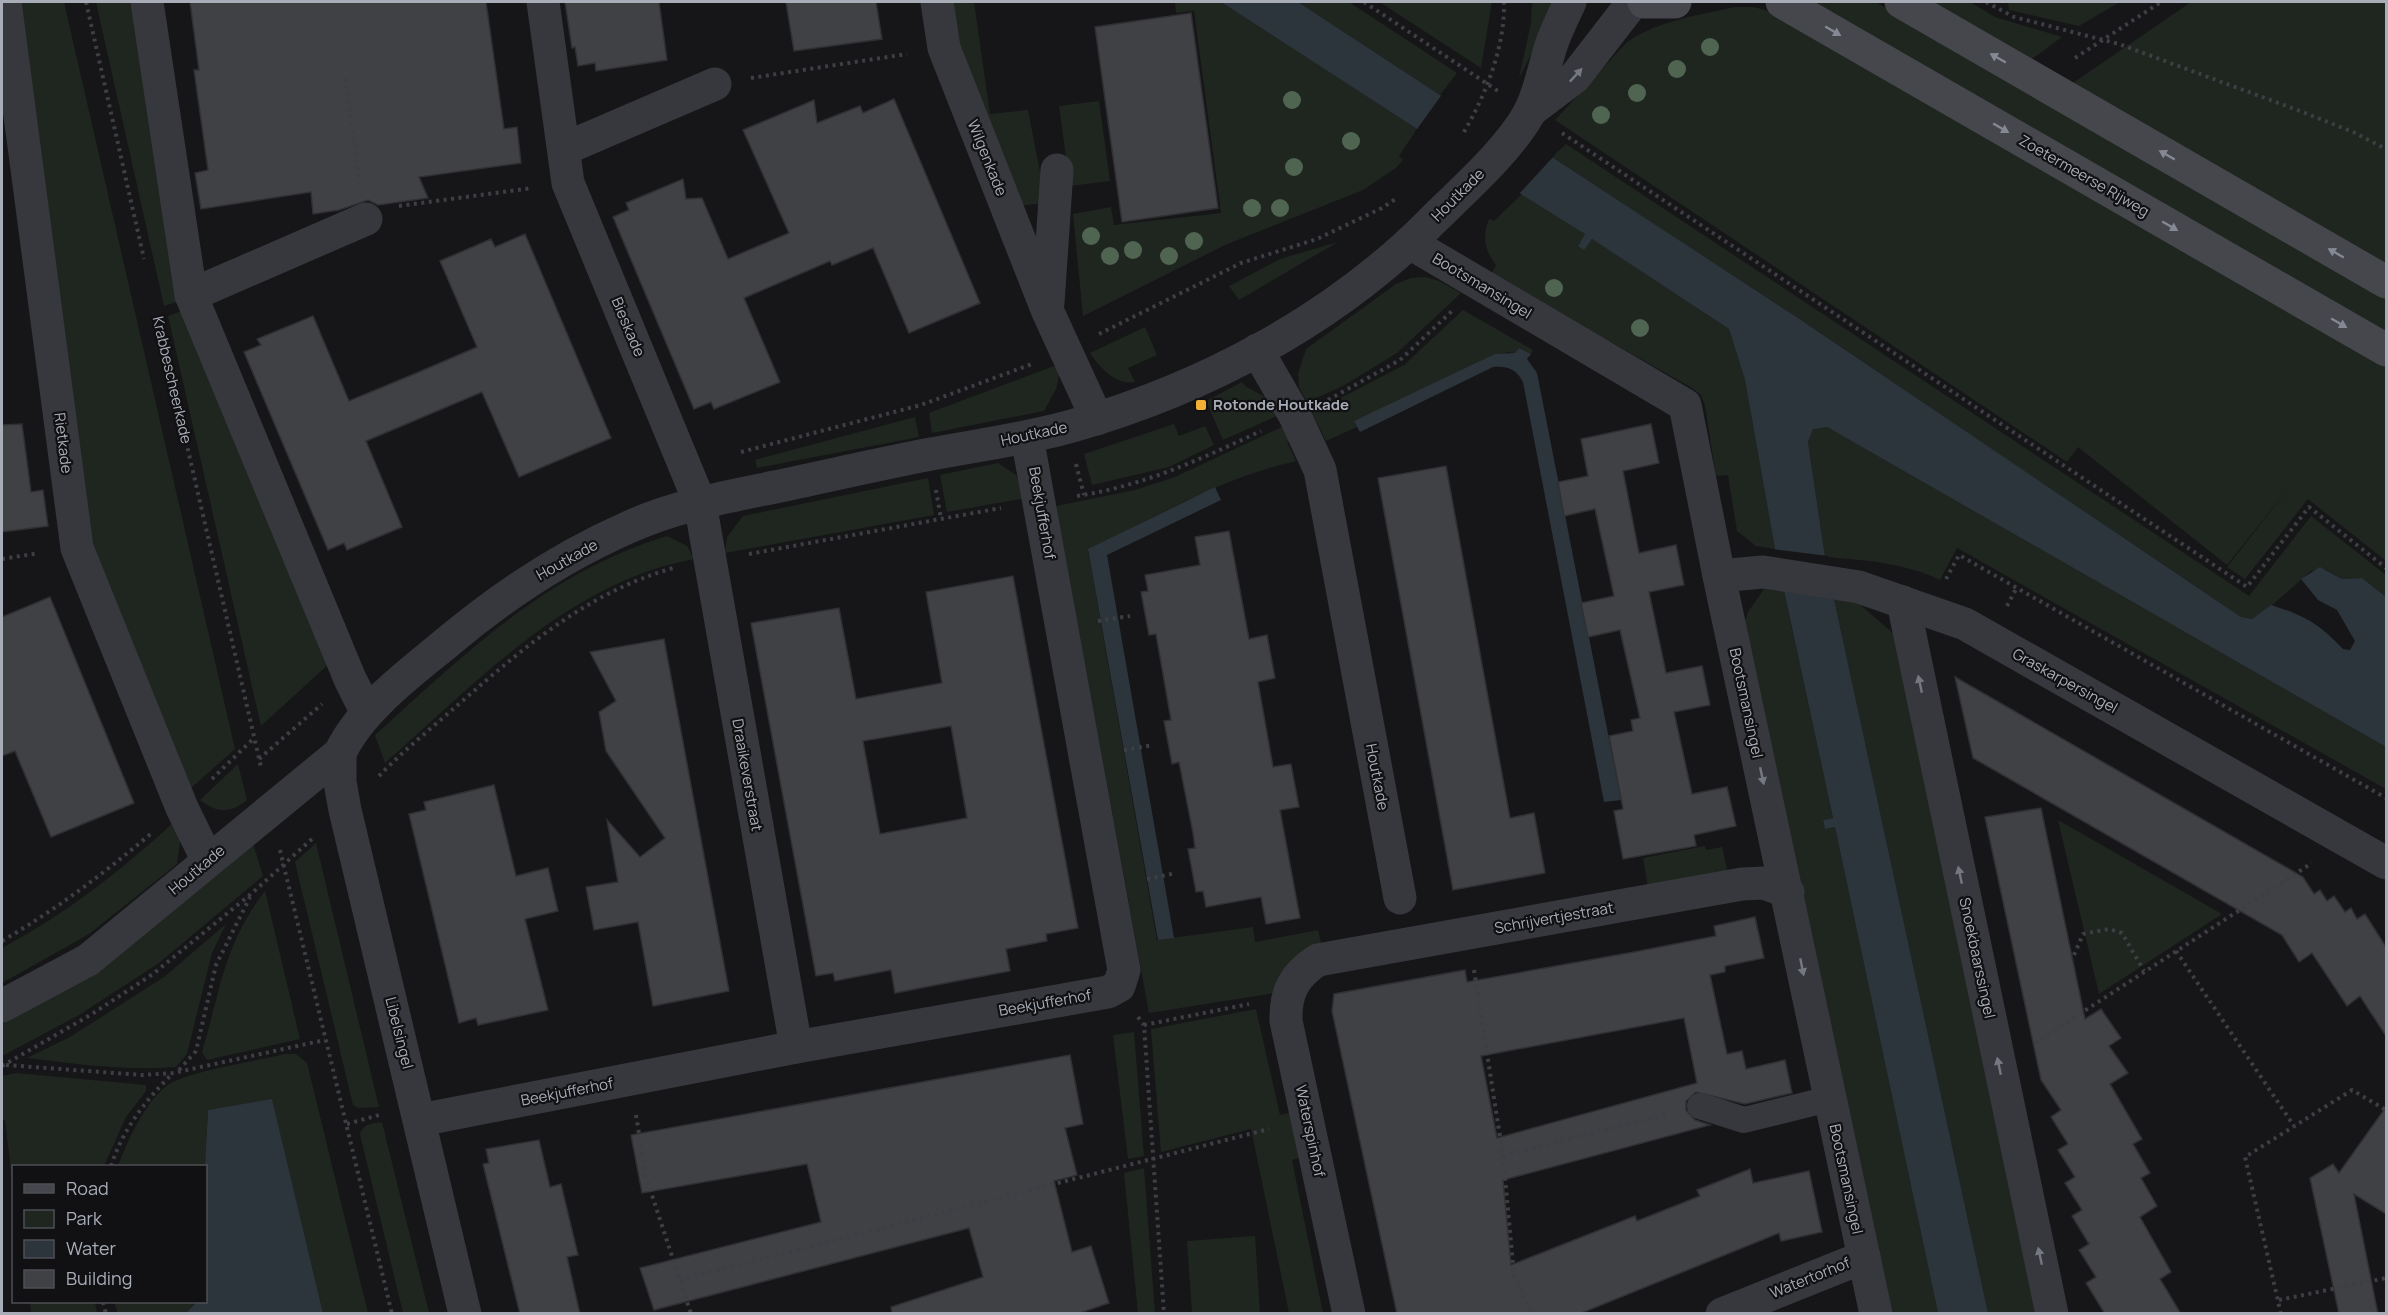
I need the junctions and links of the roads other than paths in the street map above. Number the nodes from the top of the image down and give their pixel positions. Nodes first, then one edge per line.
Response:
1 (5, 2) edge
2 (147, 2) edge
3 (543, 2) edge
4 (937, 2) edge
5 (1570, 2) edge
6 (1633, 2) edge
7 (1644, 2) edge
8 (1675, 2) edge
9 (1782, 2) edge
10 (1901, 2) edge
11 (715, 84) road end
12 (1528, 115) junction
13 (564, 149) junction
14 (1056, 170) dead end
15 (365, 215) road end
16 (1410, 243) junction
17 (2386, 282) edge
18 (191, 295) junction
19 (1048, 312) junction
20 (1257, 350) junction
21 (2386, 350) edge
22 (1097, 418) junction
23 (1028, 437) junction
24 (700, 503) junction
25 (1719, 576) junction
26 (1916, 606) junction
27 (367, 713) junction
28 (340, 753) junction
29 (208, 861) junction
30 (2386, 863) edge
31 (1788, 892) junction
32 (1400, 898) dead end
33 (1286, 998) joint
34 (2, 1006) edge
35 (796, 1047) junction
36 (1829, 1099) junction
37 (1700, 1106) road end
38 (420, 1120) junction
39 (1864, 1257) junction
40 (465, 1314) edge
41 (1349, 1314) edge
42 (1722, 1314) edge
43 (1876, 1314) edge
44 (2052, 1314) edge

1 - 29 street, Rietkade
2 - 18 street
3 - 13 street, Bieskade
4 - 19 street, Wilgenkade
5 - 12 street, Houtkade
12 -> 6 street, Houtkade
7 - 8 main road
9 -> 21 main road, Zoetermeerse Rijweg
17 -> 10 main road
11 - 13 street
12 - 16 street, Houtkade
13 - 24 street, Bieskade
14 - 19 street, Wilgenkade
15 - 18 street
16 - 20 street, Houtkade
16 - 25 street, Bootsmansingel
18 - 27 street
19 - 22 street, Wilgenkade
20 - 22 street, Houtkade
20 - 32 street, Houtkade
22 - 23 street, Houtkade
23 - 24 street, Houtkade
23 - 35 street, Beekjufferhof
24 - 27 street, Houtkade
24 - 35 street, Draaikeverstraat
25 - 26 street, Graskarpersingel
25 -> 31 street, Bootsmansingel
26 - 30 street, Graskarpersingel
44 -> 26 street, Snoekbaarssingel
27 - 28 street, Houtkade
28 - 29 street, Houtkade
28 - 38 street, Libelsingel
29 - 34 street, Houtkade
31 - 33 street, Schrijvertjestraat
31 -> 36 street, Bootsmansingel
33 - 41 street, Waterspinhof
35 - 38 street, Beekjufferhof
36 - 37 lane
36 - 39 street, Bootsmansingel
38 - 40 street, Libelsingel
39 - 42 street, Watertorhof
39 - 43 street, Bootsmansingel

